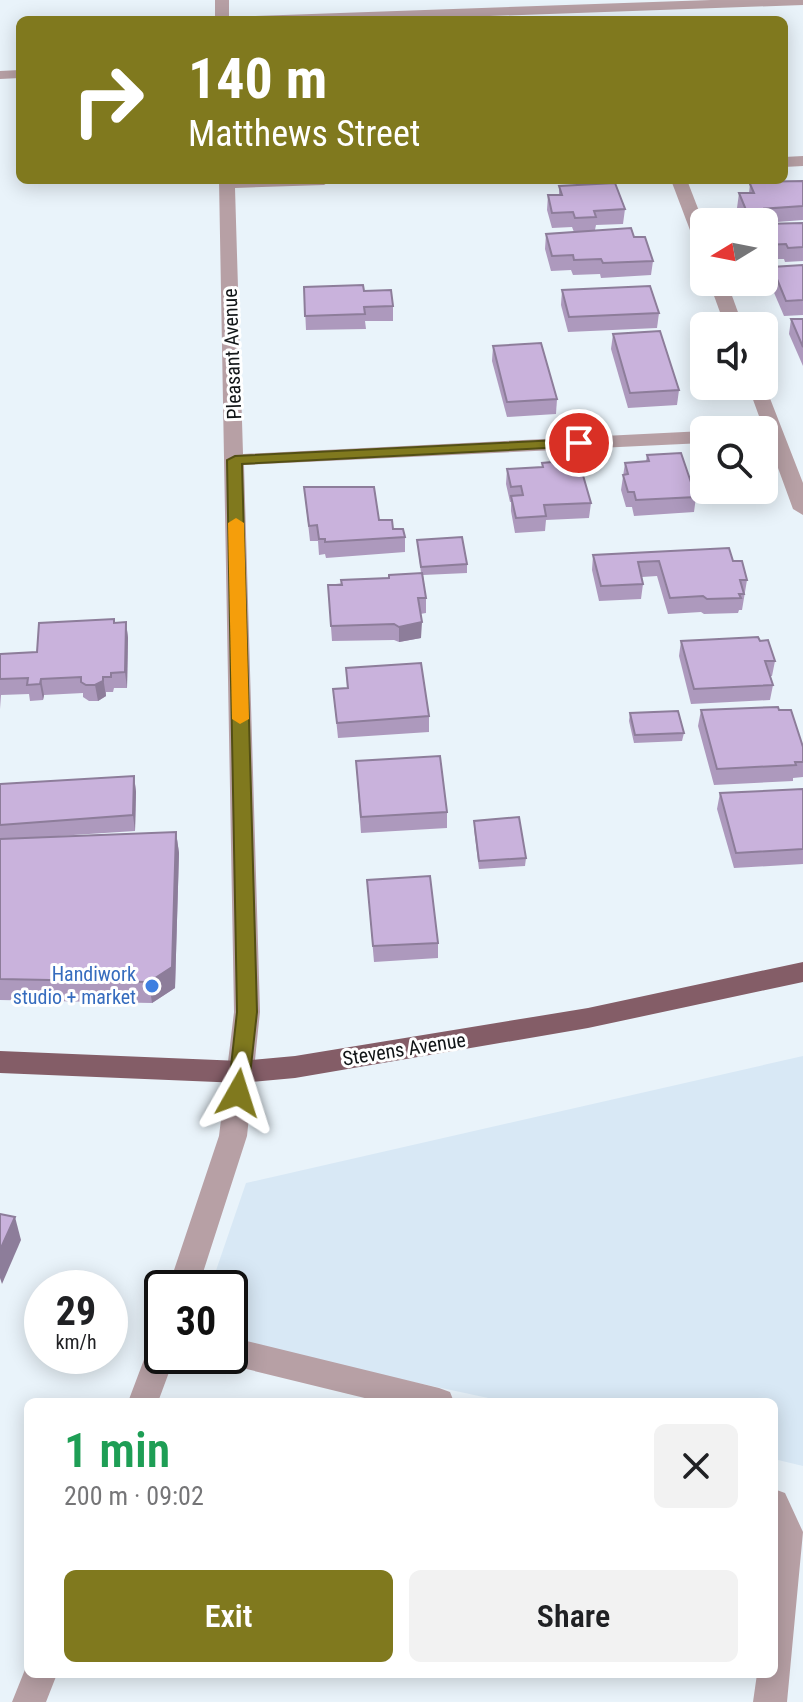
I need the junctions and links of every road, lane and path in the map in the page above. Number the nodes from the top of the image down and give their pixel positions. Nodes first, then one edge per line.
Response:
1 (803, 1) edge
2 (618, 9) edge
3 (387, 16) edge
4 (227, 184) edge
5 (681, 184) edge
6 (690, 209) edge
7 (690, 438) edge
8 (778, 452) edge
9 (235, 460) junction
10 (803, 509) edge
11 (803, 972) edge
12 (0, 1062) edge
13 (241, 1072) junction
14 (189, 1270) edge
15 (248, 1355) edge
16 (153, 1374) edge
17 (144, 1398) edge
18 (423, 1398) edge
19 (778, 1513) edge
20 (778, 1636) edge
21 (38, 1678) edge
22 (773, 1678) edge
23 (29, 1702) edge
24 (770, 1702) edge

1 - 2 street
2 - 3 street
4 - 9 street, Pleasant Avenue
5 - 6 street
7 - 9 street
8 - 10 street
9 - 13 street, Pleasant Avenue
11 - 13 main road, Stevens Avenue
12 - 13 main road, Stevens Avenue
13 - 14 street, Pleasant Avenue
15 - 18 street
16 - 17 street
19 - 20 street
21 - 23 street
22 - 24 street

